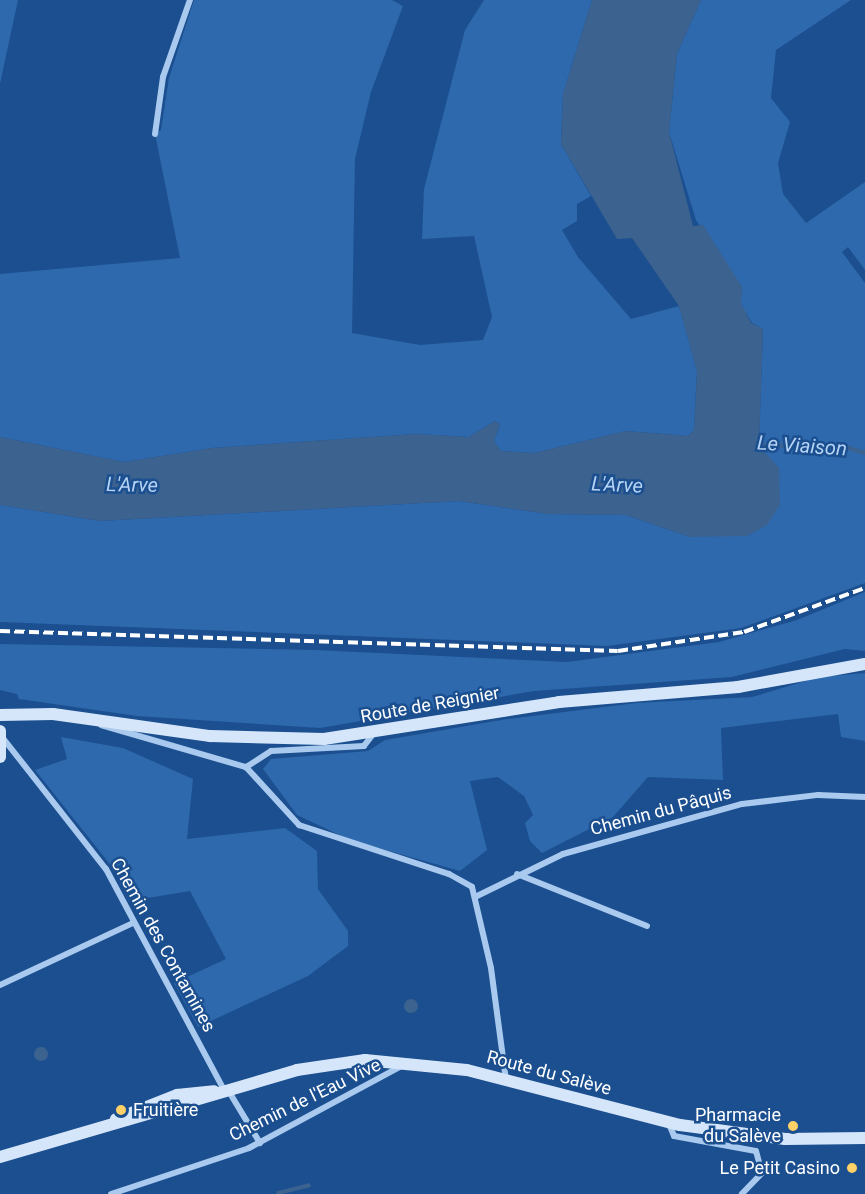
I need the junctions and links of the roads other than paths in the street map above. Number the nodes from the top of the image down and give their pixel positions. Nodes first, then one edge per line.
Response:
1 (190, 0) edge
2 (155, 134) dead end
3 (865, 664) edge
4 (0, 715) edge
5 (90, 719) junction
6 (0, 733) edge
7 (374, 733) junction
8 (0, 757) edge
9 (246, 767) junction
10 (865, 797) edge
11 (517, 874) junction
12 (475, 897) junction
13 (133, 923) junction
14 (647, 926) dead end
15 (0, 985) edge
16 (405, 1062) junction
17 (506, 1080) junction
18 (226, 1090) junction
19 (669, 1124) junction
20 (865, 1138) edge
21 (260, 1143) junction
22 (0, 1157) edge
23 (111, 1194) edge
24 (742, 1194) edge

1 - 2 street
3 - 7 main road, Route de Reignier
4 - 5 main road, Route de Reignier
5 - 7 main road, Route de Reignier
5 - 9 street
6 - 8 main road
6 - 13 street, Chemin des Contamines
7 - 9 street
9 - 12 street
10 - 11 street, Chemin du Pâquis
11 - 12 street, Chemin du Pâquis
11 - 14 street
12 - 17 street
13 - 15 street
13 - 18 street, Chemin des Contamines
16 - 17 main road, Route du Salève
16 - 18 main road, Route du Salève
16 - 21 street, Chemin de l'Eau Vive
17 - 19 main road, Route du Salève
18 - 21 street, Chemin des Contamines
18 - 22 main road, Route du Salève
19 - 20 main road, Route du Salève
19 - 24 street
21 - 23 street, Chemin de l'Eau Vive

